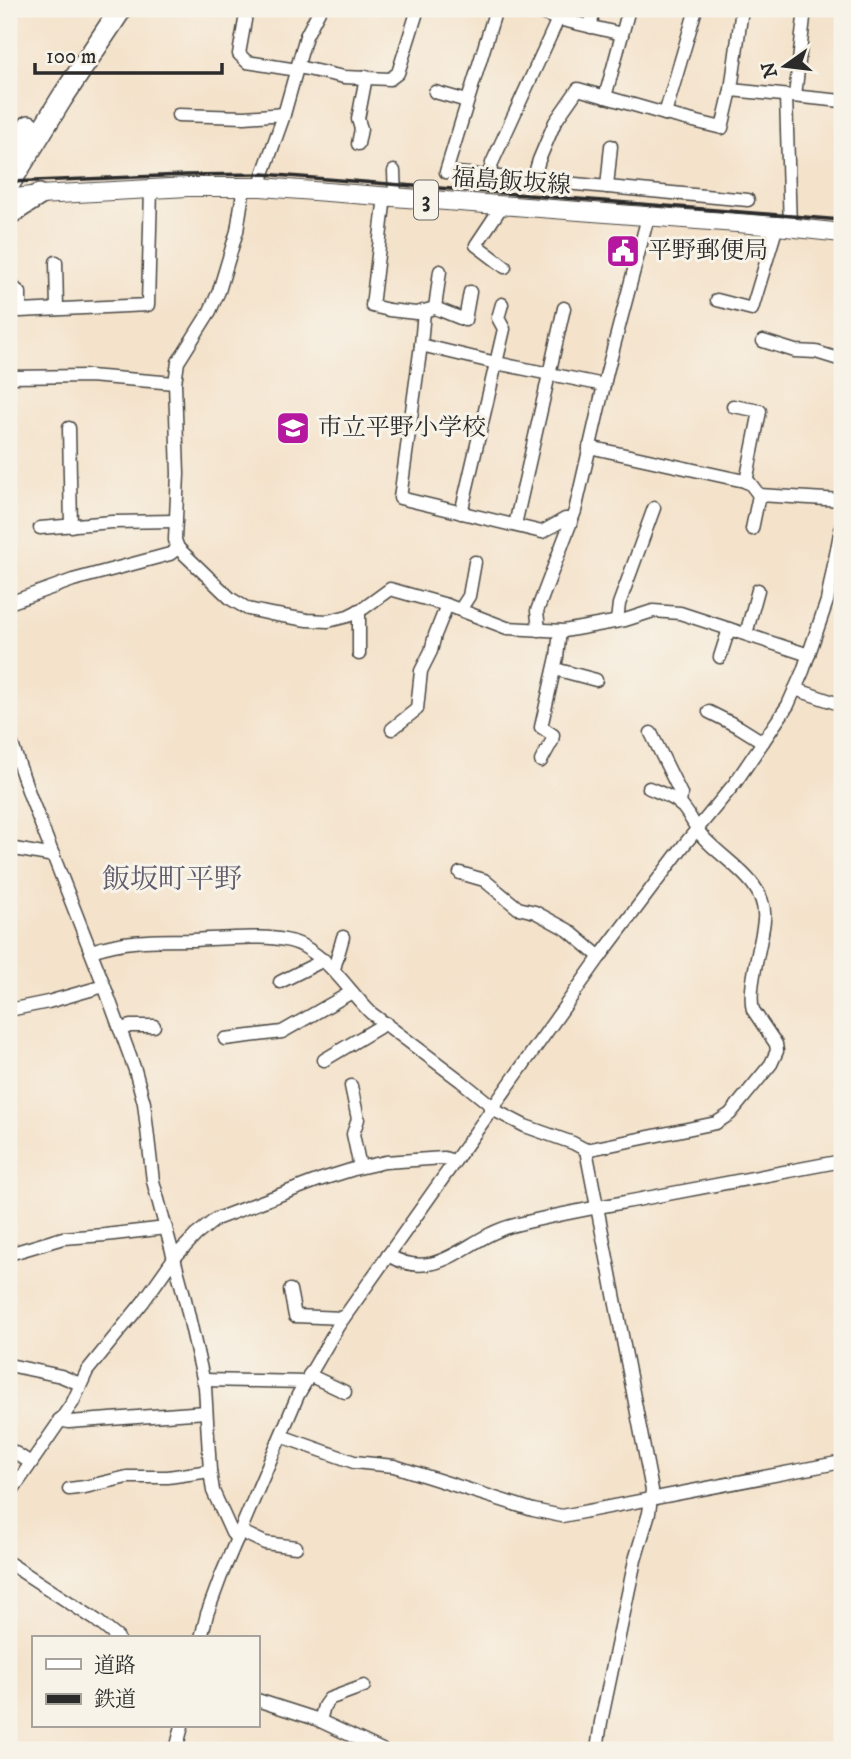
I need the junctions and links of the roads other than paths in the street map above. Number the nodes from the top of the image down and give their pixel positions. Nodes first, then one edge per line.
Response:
1 (104, 9) edge
2 (121, 9) edge
3 (247, 9) edge
4 (320, 9) edge
5 (418, 9) edge
6 (496, 9) edge
7 (529, 9) edge
8 (593, 9) edge
9 (629, 9) edge
10 (696, 9) edge
11 (742, 9) edge
12 (805, 9) edge
13 (558, 19) junction
14 (591, 27) junction
15 (622, 34) junction
16 (297, 68) junction
17 (366, 78) junction
18 (731, 90) junction
19 (435, 92) dead end
20 (791, 96) junction
21 (605, 97) junction
22 (842, 101) edge
23 (467, 102) junction
24 (284, 114) junction
25 (665, 114) junction
26 (178, 115) dead end
27 (358, 144) dead end
28 (611, 146) dead end
29 (9, 156) edge
30 (394, 171) dead end
31 (489, 176) junction
32 (533, 180) junction
33 (9, 184) edge
34 (252, 186) junction
35 (607, 187) junction
36 (151, 189) junction
37 (39, 195) junction
38 (390, 197) junction
39 (9, 199) edge
40 (748, 200) dead end
41 (502, 206) junction
42 (9, 214) edge
43 (648, 217) junction
44 (784, 227) junction
45 (842, 233) edge
46 (56, 262) dead end
47 (505, 267) dead end
48 (440, 271) dead end
49 (9, 287) edge
50 (470, 292) dead end
51 (718, 300) dead end
52 (502, 304) dead end
53 (564, 308) dead end
54 (57, 309) junction
55 (429, 310) junction
56 (763, 341) dead end
57 (421, 345) junction
58 (842, 360) edge
59 (496, 363) junction
60 (549, 374) junction
61 (9, 377) edge
62 (175, 383) junction
63 (604, 385) junction
64 (733, 406) dead end
65 (69, 428) dead end
66 (589, 447) junction
67 (746, 482) junction
68 (759, 495) junction
69 (842, 500) edge
70 (654, 508) dead end
71 (461, 513) junction
72 (572, 519) junction
73 (176, 521) junction
74 (842, 523) edge
75 (71, 526) junction
76 (515, 526) junction
77 (40, 528) dead end
78 (752, 529) dead end
79 (178, 548) junction
80 (475, 562) dead end
81 (758, 590) dead end
82 (829, 592) junction
83 (842, 598) edge
84 (9, 603) edge
85 (453, 607) junction
86 (359, 610) junction
87 (617, 621) junction
88 (729, 629) junction
89 (539, 630) junction
90 (560, 631) junction
91 (746, 634) junction
92 (359, 654) dead end
93 (809, 655) junction
94 (720, 657) dead end
95 (555, 669) junction
96 (596, 680) dead end
97 (795, 689) junction
98 (842, 705) edge
99 (709, 712) dead end
100 (392, 729) dead end
101 (651, 733) dead end
102 (9, 736) edge
103 (763, 742) junction
104 (541, 761) dead end
105 (649, 788) dead end
106 (680, 805) junction
107 (697, 829) junction
108 (9, 848) edge
109 (54, 856) junction
110 (460, 873) dead end
111 (343, 937) dead end
112 (91, 951) junction
113 (600, 957) junction
114 (329, 965) junction
115 (280, 982) dead end
116 (104, 986) junction
117 (352, 992) junction
118 (9, 1010) edge
119 (386, 1023) junction
120 (154, 1026) dead end
121 (120, 1030) junction
122 (225, 1039) dead end
123 (324, 1060) dead end
124 (351, 1086) dead end
125 (492, 1108) junction
126 (586, 1150) junction
127 (454, 1161) junction
128 (842, 1161) edge
129 (360, 1167) junction
130 (597, 1207) junction
131 (166, 1228) junction
132 (9, 1254) edge
133 (388, 1255) junction
134 (174, 1258) junction
135 (290, 1290) dead end
136 (343, 1318) junction
137 (9, 1365) edge
138 (307, 1379) junction
139 (203, 1380) junction
140 (80, 1384) junction
141 (345, 1392) dead end
142 (206, 1412) junction
143 (60, 1420) junction
144 (281, 1436) junction
145 (9, 1449) edge
146 (842, 1462) edge
147 (30, 1463) junction
148 (210, 1471) junction
149 (69, 1489) dead end
150 (9, 1495) edge
151 (651, 1500) junction
152 (238, 1535) junction
153 (296, 1547) dead end
154 (9, 1563) edge
155 (116, 1636) edge
156 (202, 1636) edge
157 (365, 1686) dead end
158 (259, 1701) edge
159 (320, 1721) junction
160 (182, 1728) edge
161 (176, 1750) edge
162 (382, 1750) edge
163 (597, 1750) edge

1 - 29 highway
2 - 33 highway
3 - 16 street
4 - 16 street
5 - 17 street
6 - 23 street
7 - 13 street
8 - 14 street
9 - 15 street
10 - 25 street
11 - 18 street
12 - 20 street
13 - 14 street
13 - 31 street
14 - 15 street
15 - 21 street
16 - 17 street
16 - 24 street
17 - 27 street
18 - 20 street
18 - 25 street
19 - 23 street
20 - 22 street
20 - 44 street
21 - 25 street
21 - 32 street
23 - 31 street
24 - 26 street
24 - 34 street
28 - 35 street
30 - 38 street
31 - 32 street
32 - 35 street
34 - 36 main road, 福島飯坂線 / 3
34 - 38 main road, 福島飯坂線 / 3
34 - 62 street
35 - 40 street
36 - 37 main road, 福島飯坂線 / 3
36 - 54 street
37 - 39 main road, 福島飯坂線 / 3
37 - 42 highway
38 - 41 main road, 福島飯坂線 / 3
38 - 55 street
41 - 43 main road, 福島飯坂線 / 3
41 - 47 street
43 - 44 main road, 福島飯坂線 / 3
43 - 63 street
44 - 45 main road, 福島飯坂線 / 3
44 - 51 street
46 - 54 street
48 - 55 street
49 - 54 street
50 - 55 street
52 - 59 street
53 - 60 street
55 - 57 street
56 - 58 street
57 - 59 street
57 - 71 street
59 - 60 street
59 - 71 street
60 - 63 street
60 - 76 street
61 - 62 street
62 - 73 street
63 - 66 street
64 - 67 street
65 - 75 street
66 - 67 street
66 - 72 street
67 - 68 street
68 - 69 street
68 - 78 street
70 - 87 street
71 - 76 street
72 - 76 street
72 - 89 street
73 - 75 street
73 - 79 street
74 - 82 street
75 - 77 street
79 - 84 street
79 - 86 street
80 - 85 street
81 - 91 street
82 - 83 street
82 - 93 street
85 - 86 street
85 - 89 street
85 - 100 street
86 - 92 street
87 - 88 street
87 - 90 street
88 - 91 street
88 - 94 street
89 - 90 street
90 - 95 street
91 - 93 street
93 - 97 street
95 - 96 street
95 - 104 street
97 - 98 street
97 - 103 street
99 - 103 street
101 - 106 street
102 - 109 street
103 - 107 street
105 - 106 street
106 - 107 street
107 - 113 street
107 - 126 street
108 - 109 street
109 - 112 street
110 - 113 street
111 - 114 street
112 - 114 street
112 - 116 street
113 - 125 street
114 - 115 street
114 - 117 street
116 - 118 street
116 - 121 street
117 - 119 street
117 - 122 street
119 - 123 street
119 - 125 street
120 - 121 street
121 - 131 street
124 - 129 street
125 - 126 street
125 - 127 street
126 - 130 street
127 - 129 street
127 - 133 street
128 - 130 street
129 - 134 street
130 - 133 street
130 - 151 street
131 - 132 street
131 - 134 street
133 - 136 street
134 - 139 street
134 - 140 street
135 - 136 street
136 - 138 street
137 - 140 street
138 - 139 street
138 - 141 street
138 - 144 street
139 - 142 street
140 - 143 street
142 - 143 street
142 - 148 street
143 - 147 street
144 - 151 street
144 - 152 street
145 - 147 street
146 - 151 street
147 - 150 street
148 - 149 street
148 - 152 street
151 - 163 street
152 - 153 street
152 - 156 street
154 - 155 street
157 - 159 street
158 - 159 street
159 - 162 street
160 - 161 street

